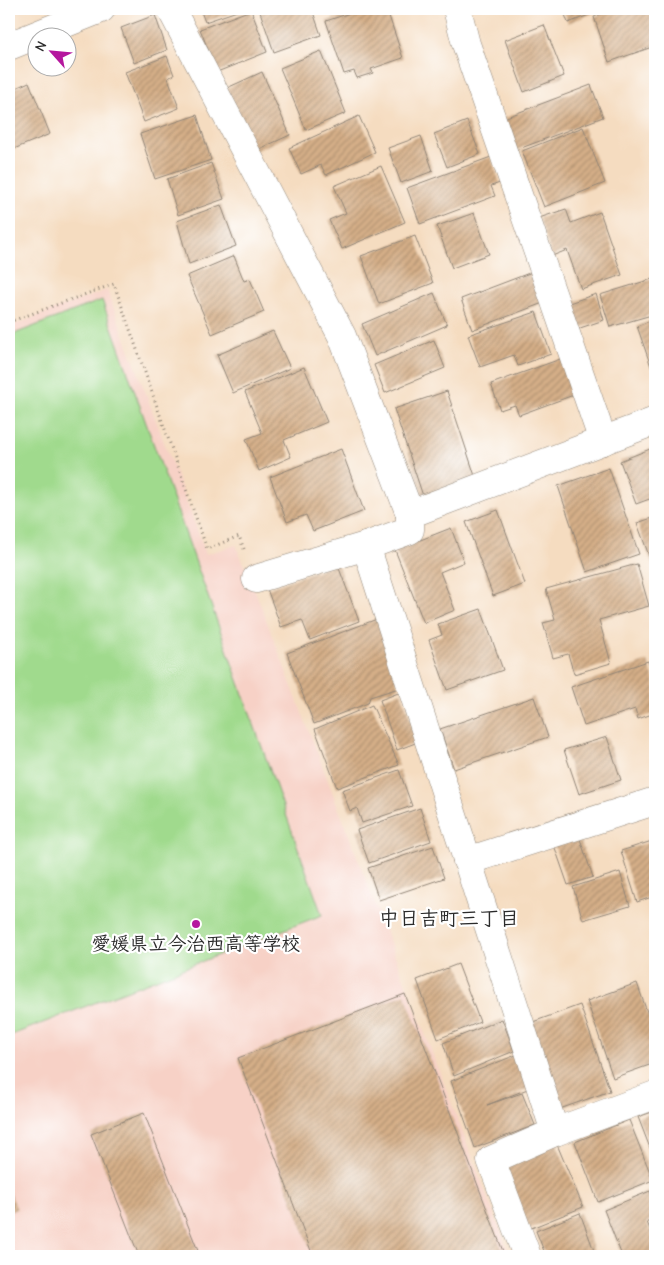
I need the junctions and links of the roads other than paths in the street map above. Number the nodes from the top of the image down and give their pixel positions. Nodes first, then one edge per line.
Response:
1 (101, 9) edge
2 (171, 9) edge
3 (457, 9) edge
4 (9, 46) edge
5 (655, 421) edge
6 (603, 441) junction
7 (410, 514) junction
8 (366, 546) junction
9 (256, 579) road end
10 (655, 801) edge
11 (468, 861) junction
12 (655, 1095) edge
13 (555, 1132) junction
14 (527, 1256) edge

1 - 4 street
2 - 7 street
3 - 6 street
5 - 6 street
6 - 7 street
7 - 8 street
8 - 9 street
8 - 11 street
10 - 11 street
11 - 13 street
12 - 13 street
13 - 14 street

